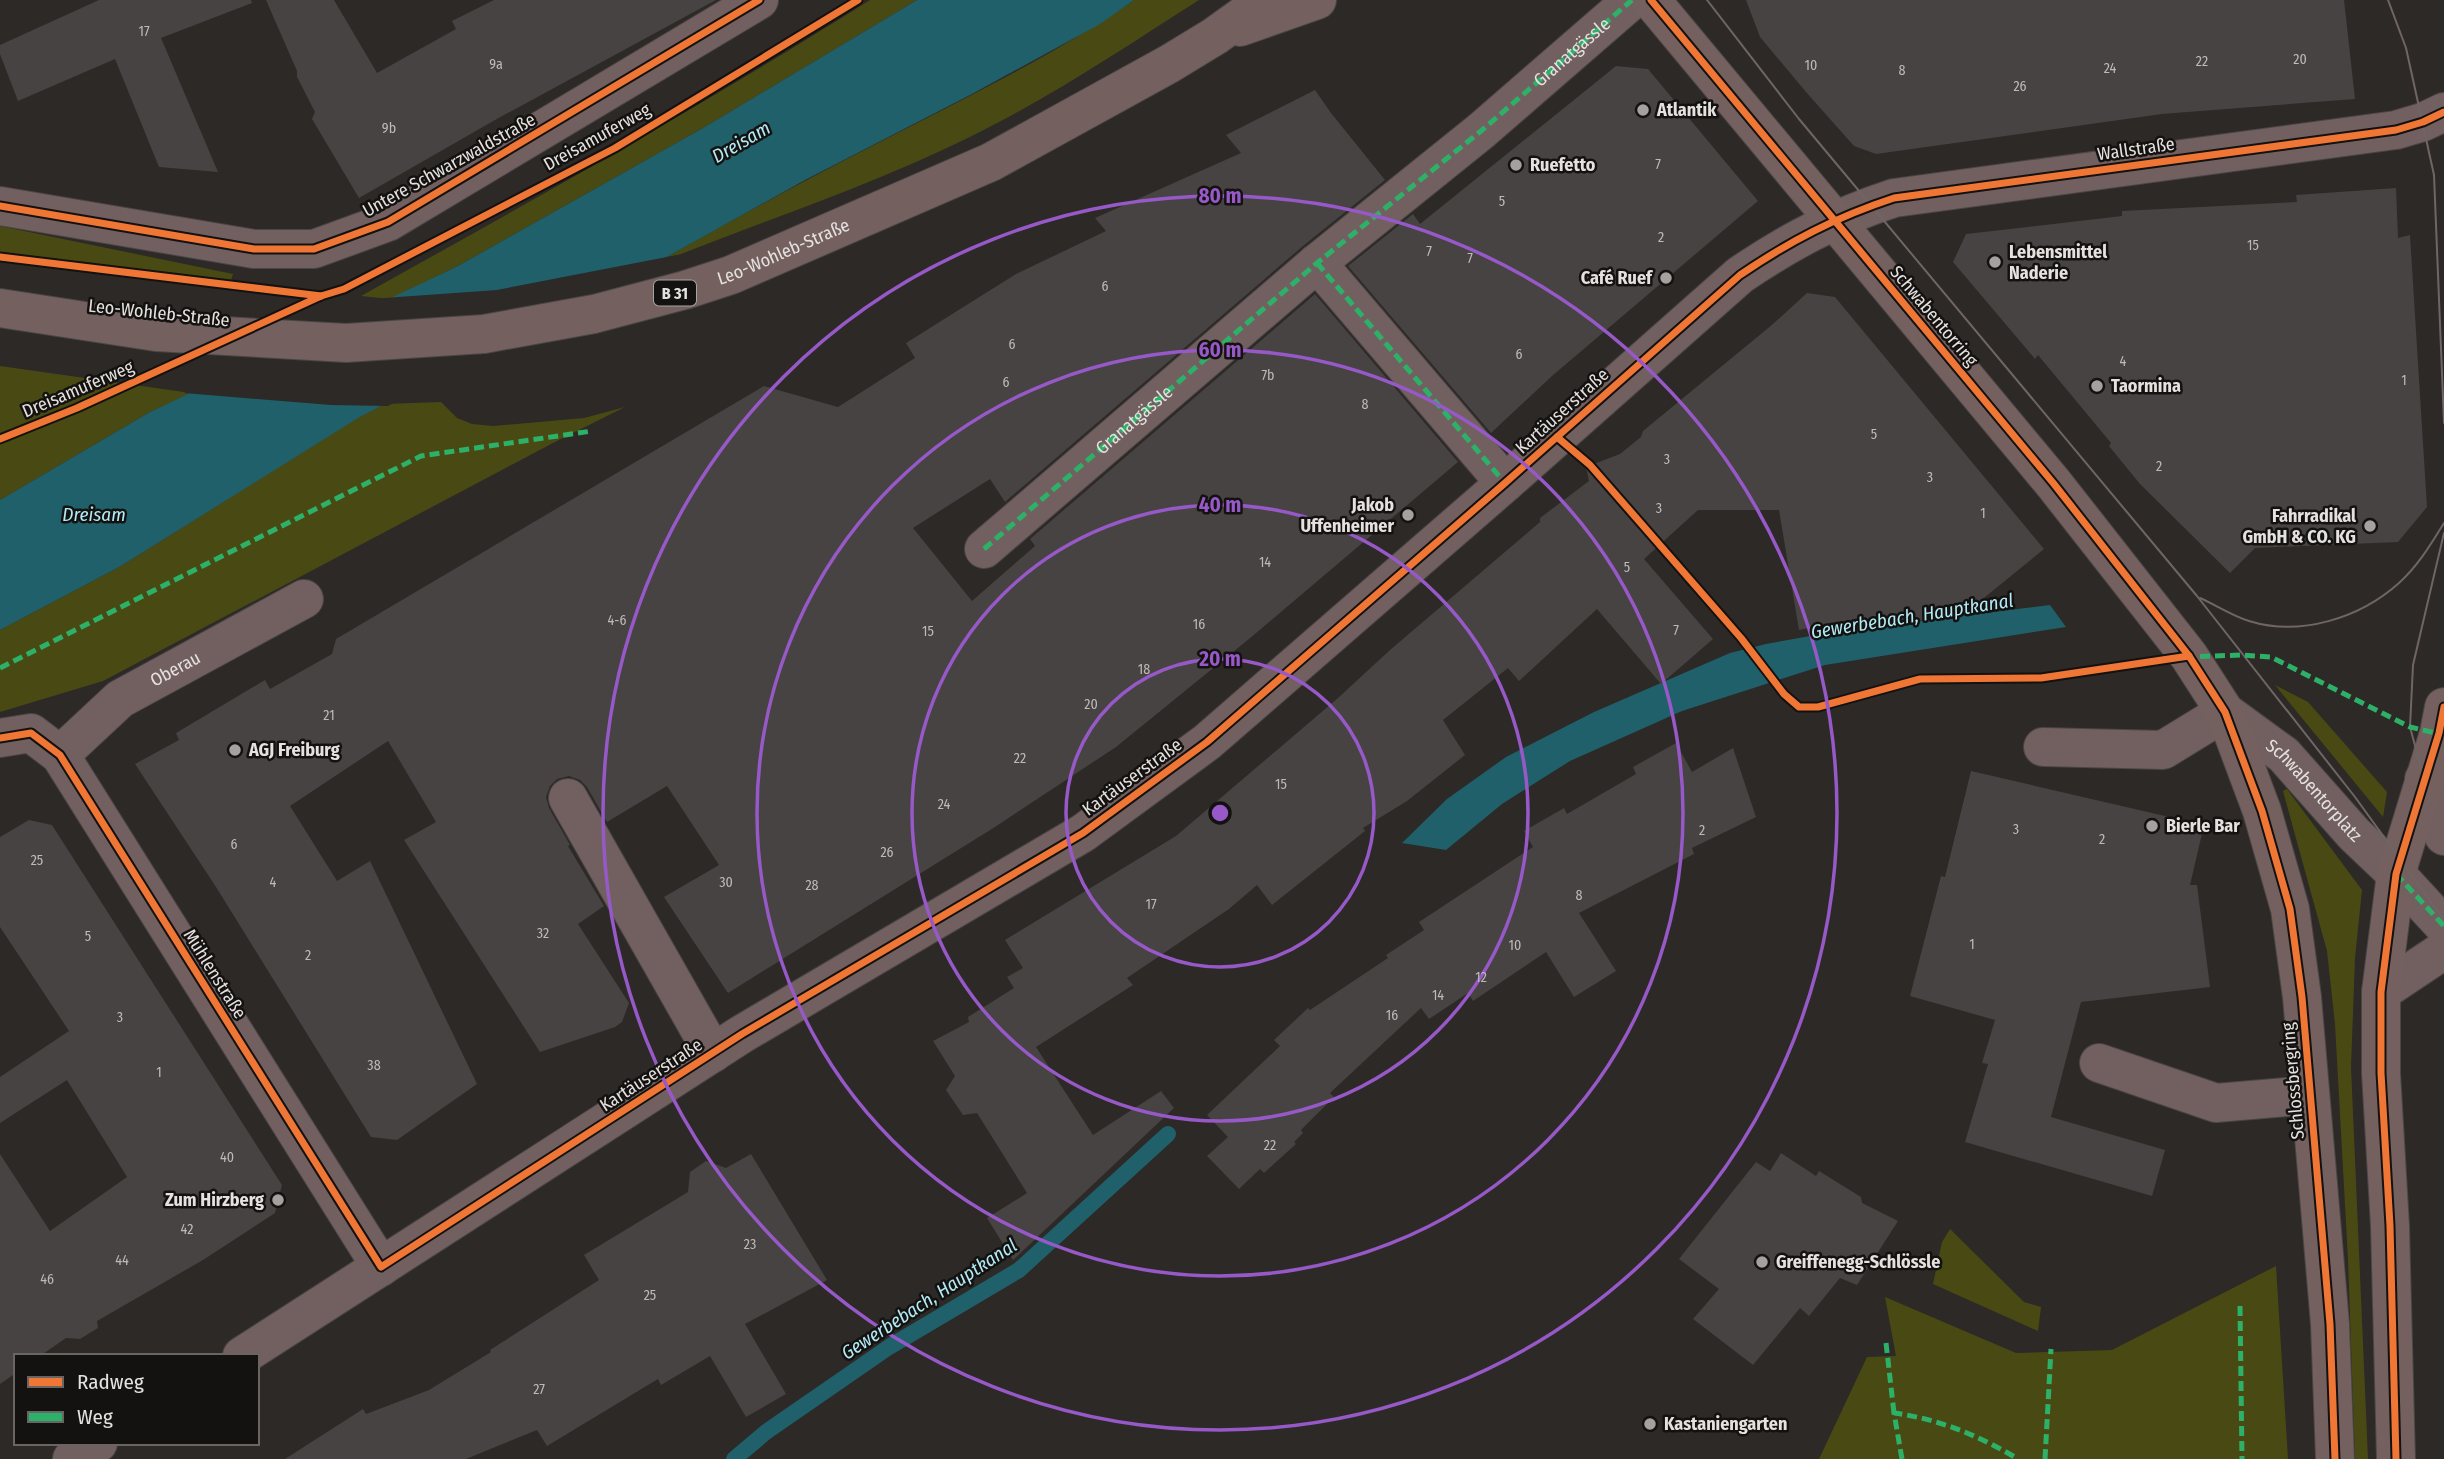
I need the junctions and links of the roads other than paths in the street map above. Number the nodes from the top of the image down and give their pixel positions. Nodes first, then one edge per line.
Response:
1 (760, 0) edge
2 (1265, 0) edge
3 (1317, 0) edge
4 (1632, 0) edge
5 (1651, 0) edge
6 (1215, 36) junction
7 (2444, 111) edge
8 (0, 206) edge
9 (1833, 220) junction
10 (1317, 263) junction
11 (0, 308) edge
12 (1505, 483) junction
13 (984, 550) dead end
14 (304, 599) dead end
15 (2189, 656) joint
16 (2225, 712) junction
17 (2442, 725) edge
18 (0, 738) edge
19 (2043, 747) dead end
20 (60, 755) junction
21 (2424, 779) junction
22 (568, 798) dead end
23 (2444, 836) edge
24 (2396, 874) junction
25 (2444, 926) edge
26 (2444, 950) edge
27 (2381, 992) junction
28 (713, 1053) junction
29 (2099, 1063) dead end
30 (2310, 1095) junction
31 (381, 1267) junction
32 (245, 1354) edge
33 (96, 1445) edge
34 (72, 1459) edge
35 (2335, 1459) edge
36 (2396, 1459) edge

1 - 8 street, Untere Schwarzwaldstraße
2 - 6 main road, Leo-Wohleb-Straße / B 31
3 - 6 main road
4 - 10 street, Granatgässle
5 - 9 main road, Schwabentorring
6 - 11 main road, Leo-Wohleb-Straße / B 31
7 - 9 street, Wallstraße
9 - 12 street, Kartäuserstraße
9 - 15 main road, Schwabentorring
10 - 12 street
10 - 13 street, Granatgässle
12 - 28 street, Kartäuserstraße
14 - 20 street, Oberau
15 - 16 main road, Schwabentorplatz
16 - 19 street
16 - 24 street, Schwabentorplatz
16 - 30 main road, Schlossbergring
17 - 21 main road
18 - 20 street, Mühlenstraße
20 - 31 street, Mühlenstraße
21 - 23 street
21 - 24 main road
22 - 28 street
24 - 25 street, Schwabentorplatz
24 - 27 main road
26 - 27 street
27 - 36 main road
28 - 31 street, Kartäuserstraße
29 - 30 street
30 - 35 main road, Schlossbergring
31 - 32 street, Kartäuserstraße
33 - 34 street

